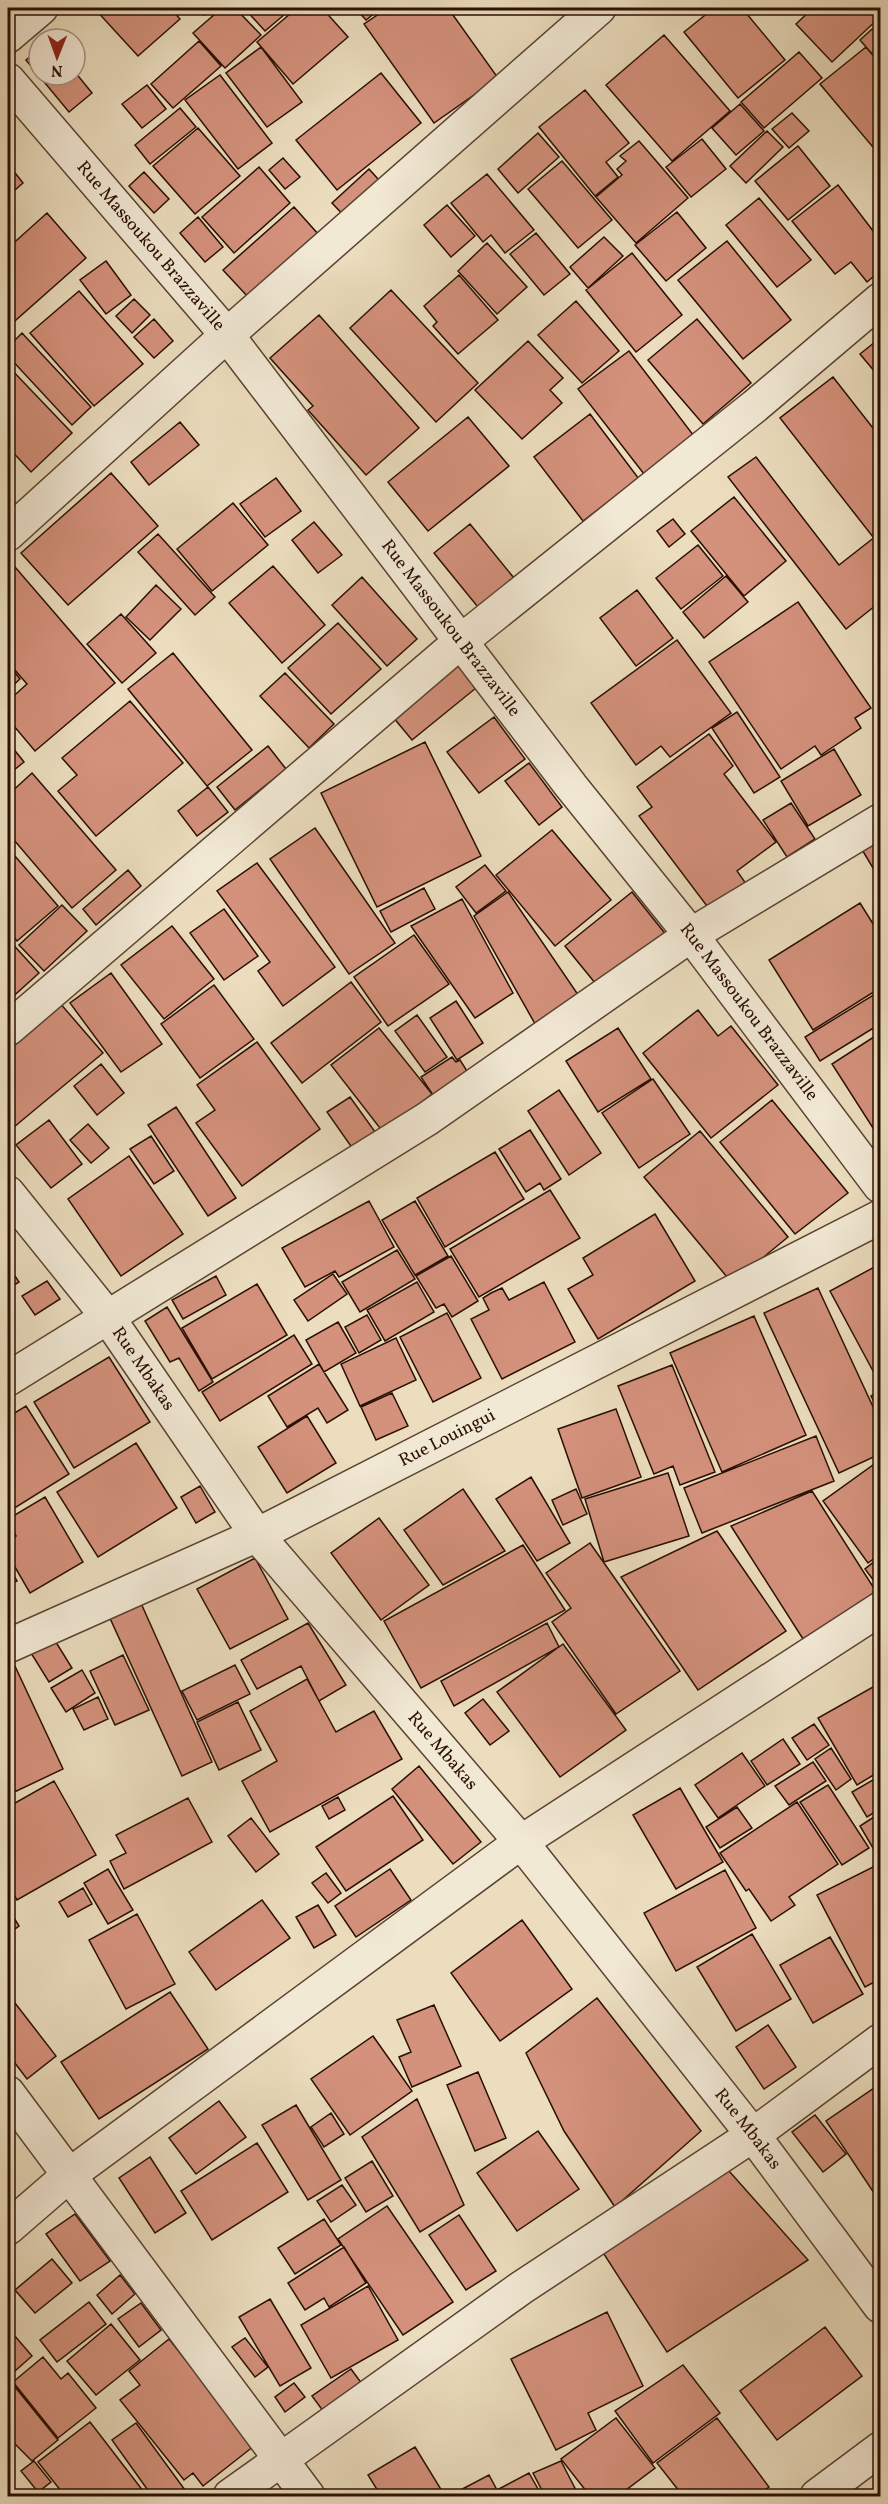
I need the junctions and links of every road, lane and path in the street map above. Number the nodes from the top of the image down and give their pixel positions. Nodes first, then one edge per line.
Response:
1 (41, 8) edge
2 (599, 8) edge
3 (8, 36) edge
4 (8, 80) edge
5 (880, 300) edge
6 (227, 335) junction
7 (8, 534) edge
8 (460, 642) junction
9 (880, 821) edge
10 (691, 935) junction
11 (8, 1029) edge
12 (880, 1186) edge
13 (8, 1193) edge
14 (880, 1216) edge
15 (107, 1316) junction
16 (8, 1379) edge
17 (257, 1535) junction
18 (880, 1610) edge
19 (8, 1646) edge
20 (521, 1842) junction
21 (880, 2041) edge
22 (8, 2093) edge
23 (753, 2136) junction
24 (68, 2176) junction
25 (8, 2228) edge
26 (880, 2306) edge
27 (880, 2449) edge
28 (279, 2459) junction
29 (230, 2496) edge
30 (308, 2496) edge
31 (817, 2496) edge

1 - 3 street
2 - 6 street
4 - 6 street, Rue Massoukou Brazzaville
5 - 8 street
6 - 7 street
6 - 8 street, Rue Massoukou Brazzaville
8 - 10 street, Rue Massoukou Brazzaville
8 - 11 street
9 - 10 street
10 - 12 street, Rue Massoukou Brazzaville
10 - 15 street
13 - 15 street, Rue Mbakas
14 - 17 street, Rue Louingui
15 - 16 street
15 - 17 street, Rue Mbakas
17 - 19 street, Rue Louingui
17 - 20 street, Rue Mbakas
18 - 20 street
20 - 23 street, Rue Mbakas
20 - 24 street
21 - 23 street
22 - 24 street
23 - 26 street, Rue Mbakas
23 - 28 street
24 - 25 street
24 - 28 street
27 - 31 street
28 - 29 street
28 - 30 street

